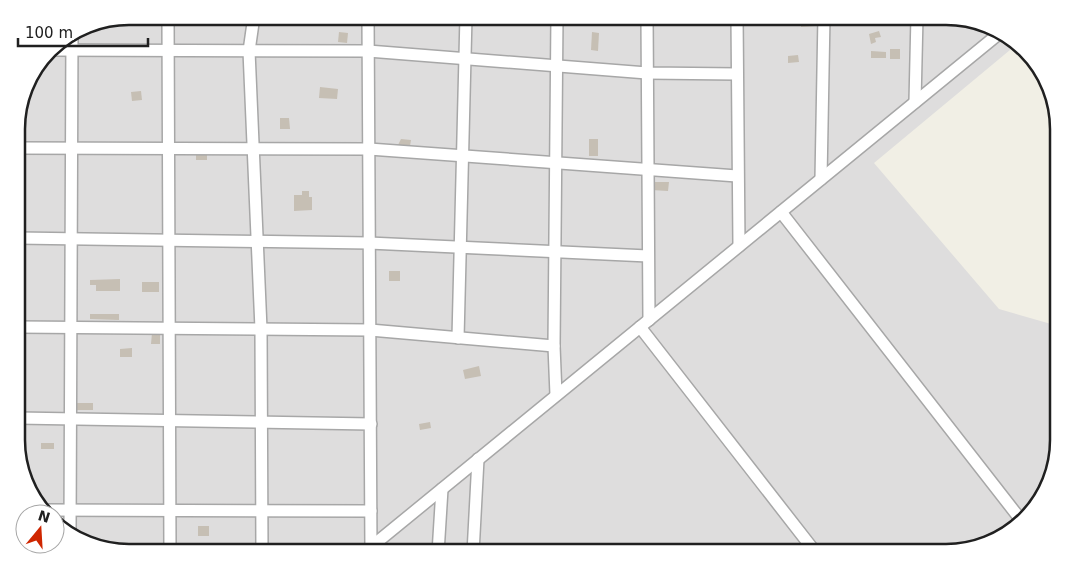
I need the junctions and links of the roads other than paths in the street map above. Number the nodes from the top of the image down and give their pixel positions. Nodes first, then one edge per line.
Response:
1 (168, 25) edge
2 (253, 25) edge
3 (368, 25) edge
4 (466, 25) edge
5 (557, 25) edge
6 (647, 25) edge
7 (738, 25) edge
8 (824, 25) edge
9 (917, 25) edge
10 (995, 37) edge
11 (71, 43) edge
12 (61, 50) edge
13 (70, 50) junction
14 (168, 50) junction
15 (249, 51) junction
16 (368, 51) junction
17 (465, 59) junction
18 (557, 66) junction
19 (647, 73) junction
20 (737, 74) junction
21 (915, 102) junction
22 (25, 148) edge
23 (70, 148) junction
24 (168, 148) junction
25 (253, 149) junction
26 (369, 149) junction
27 (463, 156) junction
28 (556, 163) junction
29 (647, 170) junction
30 (737, 176) junction
31 (821, 179) junction
32 (781, 212) junction
33 (25, 238) edge
34 (70, 239) junction
35 (169, 240) junction
36 (257, 242) junction
37 (369, 243) junction
38 (739, 246) junction
39 (460, 247) junction
40 (555, 252) junction
41 (648, 256) junction
42 (644, 323) junction
43 (25, 327) edge
44 (70, 328) junction
45 (169, 328) junction
46 (261, 329) junction
47 (370, 330) junction
48 (458, 338) junction
49 (554, 346) junction
50 (556, 395) junction
51 (25, 418) edge
52 (70, 419) junction
53 (170, 421) junction
54 (261, 422) junction
55 (371, 424) junction
56 (478, 460) junction
57 (442, 489) junction
58 (65, 510) edge
59 (70, 510) junction
60 (170, 510) junction
61 (262, 511) junction
62 (371, 511) junction
63 (1017, 516) edge
64 (70, 526) edge
65 (170, 544) edge
66 (262, 544) edge
67 (371, 544) edge
68 (378, 544) edge
69 (439, 544) edge
70 (473, 544) edge
71 (810, 544) edge

1 - 14 street
2 - 15 street
3 - 16 street
4 - 17 street
5 - 18 street
6 - 19 street
7 - 20 street
8 - 31 street
9 - 21 street
10 - 21 street
11 - 13 street
12 - 13 street
13 - 14 street
13 - 23 street
14 - 15 street
14 - 24 street
15 - 16 street
15 - 25 street
16 - 17 street
16 - 26 street
17 - 18 street
17 - 27 street
18 - 19 street
18 - 28 street
19 - 20 street
19 - 29 street
20 - 30 street
21 - 31 street
22 - 23 street
23 - 24 street
23 - 34 street
24 - 25 street
24 - 35 street
25 - 26 street
25 - 36 street
26 - 27 street
26 - 37 street
27 - 28 street
27 - 39 street
28 - 29 street
28 - 40 street
29 - 30 street
29 - 41 street
30 - 38 street
31 - 32 street
32 - 38 street
32 - 63 street
33 - 34 street
34 - 35 street
34 - 44 street
35 - 36 street
35 - 45 street
36 - 37 street
36 - 46 street
37 - 39 street
37 - 47 street
38 - 42 street
39 - 40 street
39 - 48 street
40 - 41 street
40 - 49 street
41 - 42 street
42 - 50 street
42 - 71 street
43 - 44 street
44 - 45 street
44 - 52 street
45 - 46 street
45 - 53 street
46 - 47 street
46 - 54 street
47 - 48 street
47 - 55 street
48 - 49 street
49 - 50 street
50 - 56 street
51 - 52 street
52 - 53 street
52 - 59 street
53 - 54 street
53 - 60 street
54 - 55 street
54 - 61 street
55 - 62 street
56 - 57 street
56 - 70 street
57 - 68 street
57 - 69 street
58 - 59 street
59 - 60 street
59 - 64 street
60 - 61 street
60 - 65 street
61 - 62 street
61 - 66 street
62 - 67 street

